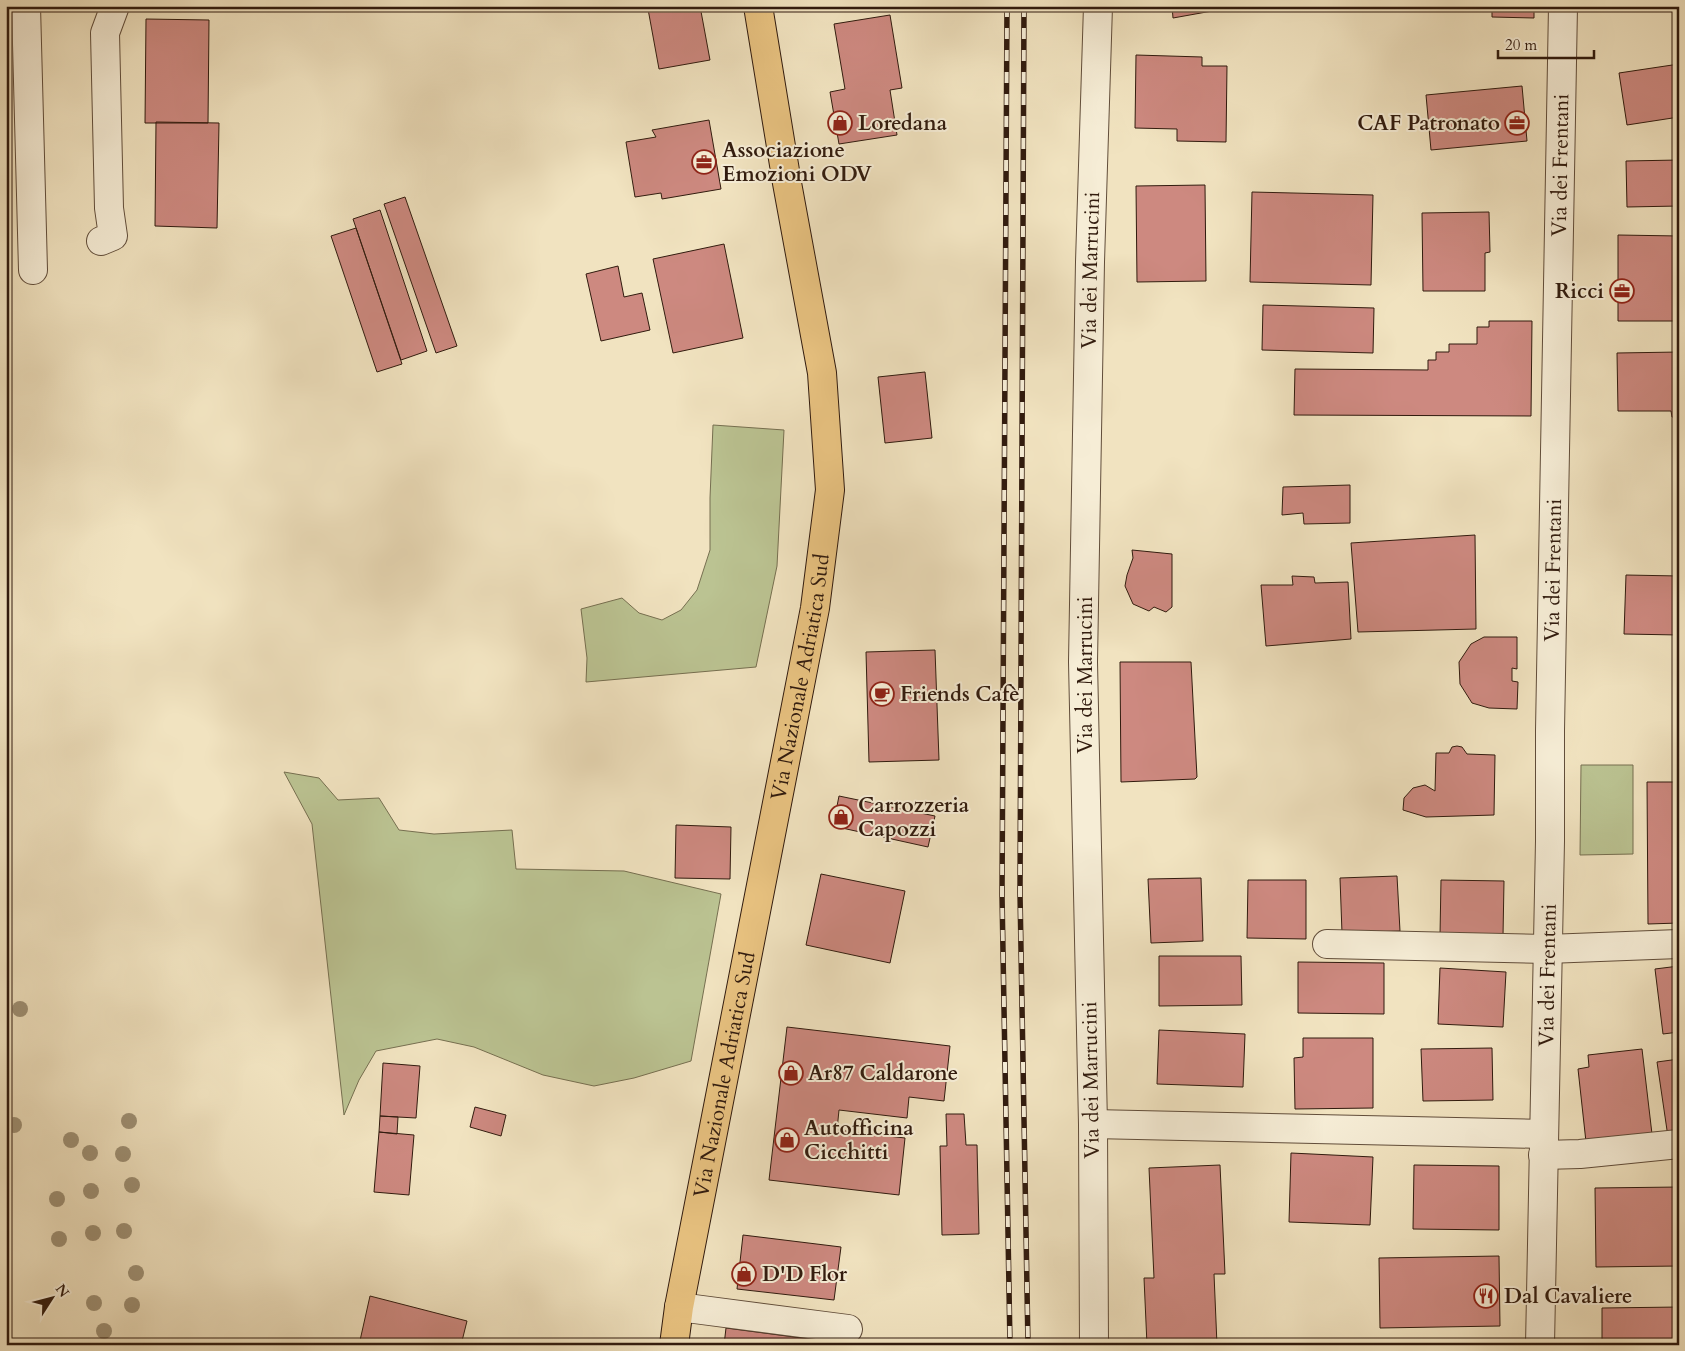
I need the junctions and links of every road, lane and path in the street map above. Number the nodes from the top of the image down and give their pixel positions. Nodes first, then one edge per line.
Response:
1 (26, 6) edge
2 (116, 6) edge
3 (758, 6) edge
4 (1098, 6) edge
5 (1563, 6) edge
6 (101, 241) dead end
7 (33, 270) dead end
8 (1327, 944) dead end
9 (1679, 944) edge
10 (1547, 949) junction
11 (1093, 1124) junction
12 (1679, 1144) edge
13 (1543, 1145) junction
14 (679, 1307) junction
15 (848, 1330) dead end
16 (674, 1345) edge
17 (1094, 1345) edge
18 (1540, 1345) edge

1 - 7 street
2 - 6 street
3 - 14 main road, Via Nazionale Adriatica Sud
4 - 11 street, Via dei Marrucini
5 - 10 street, Via dei Frentani
8 - 10 street
9 - 10 street
10 - 13 street, Via dei Frentani
11 - 13 street
11 - 17 street, Via dei Marrucini
12 - 13 street
13 - 18 street, Via dei Frentani
14 - 15 street
14 - 16 main road, Via Nazionale Adriatica Sud

